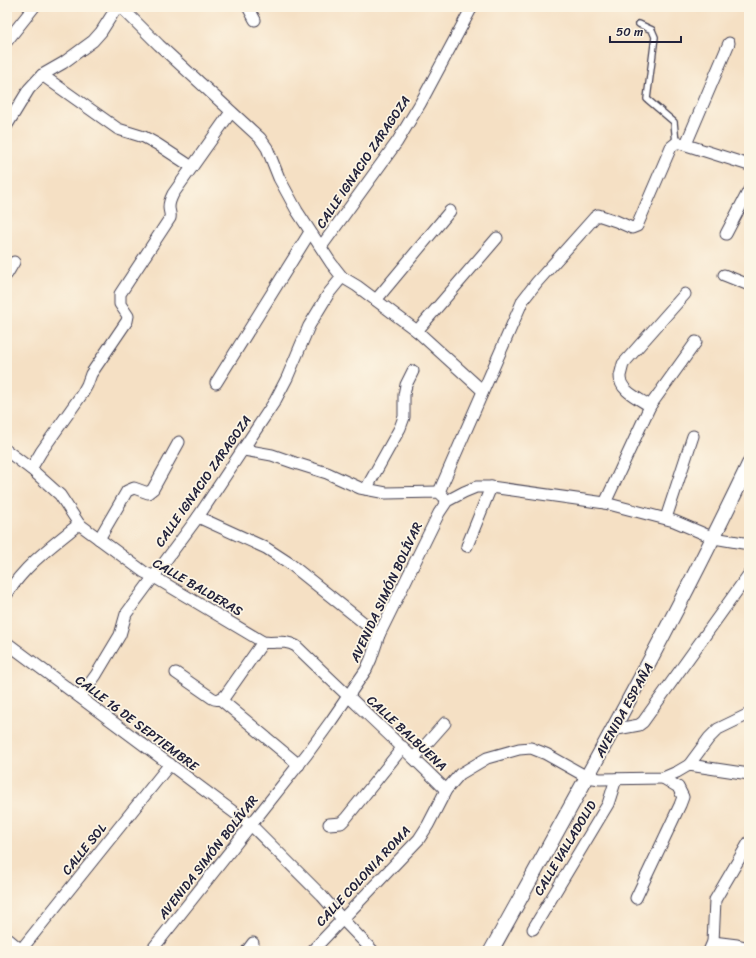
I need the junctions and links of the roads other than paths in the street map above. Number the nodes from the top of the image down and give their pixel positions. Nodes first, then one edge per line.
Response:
1 (34, 7) edge
2 (117, 7) edge
3 (121, 7) edge
4 (248, 7) edge
5 (472, 7) edge
6 (255, 20) dead end
7 (639, 24) dead end
8 (7, 41) edge
9 (729, 43) dead end
10 (42, 75) junction
11 (231, 112) junction
12 (7, 125) edge
13 (681, 144) junction
14 (749, 166) edge
15 (192, 167) junction
16 (749, 190) edge
17 (450, 211) dead end
18 (310, 232) junction
19 (726, 234) dead end
20 (497, 238) dead end
21 (320, 247) junction
22 (14, 262) dead end
23 (7, 274) edge
24 (724, 275) dead end
25 (342, 277) junction
26 (749, 285) edge
27 (685, 294) dead end
28 (376, 300) junction
29 (417, 331) junction
30 (696, 342) dead end
31 (413, 371) dead end
32 (216, 383) dead end
33 (483, 391) junction
34 (650, 406) junction
35 (693, 436) dead end
36 (179, 442) dead end
37 (244, 450) junction
38 (7, 451) edge
39 (749, 464) edge
40 (31, 469) junction
41 (491, 487) junction
42 (366, 489) junction
43 (439, 492) junction
44 (447, 501) junction
45 (605, 504) junction
46 (198, 517) junction
47 (666, 518) junction
48 (79, 524) junction
49 (714, 538) junction
50 (99, 539) junction
51 (749, 544) edge
52 (467, 546) dead end
53 (749, 574) edge
54 (154, 577) junction
55 (7, 594) edge
56 (379, 635) junction
57 (262, 642) junction
58 (7, 643) edge
59 (176, 674) dead end
60 (80, 697) junction
61 (347, 697) junction
62 (220, 699) junction
63 (749, 714) edge
64 (445, 723) dead end
65 (612, 730) junction
66 (403, 747) junction
67 (414, 758) junction
68 (170, 764) junction
69 (299, 765) junction
70 (689, 765) junction
71 (749, 774) edge
72 (587, 777) junction
73 (663, 778) junction
74 (616, 779) junction
75 (446, 790) junction
76 (329, 824) dead end
77 (251, 825) junction
78 (749, 842) edge
79 (636, 898) dead end
80 (343, 920) junction
81 (533, 929) dead end
82 (7, 940) edge
83 (711, 946) edge
84 (749, 948) edge
85 (20, 951) edge
86 (151, 951) edge
87 (312, 951) edge
88 (373, 951) edge
89 (491, 951) edge

1 - 8 street
2 - 10 street
3 - 11 street
4 - 6 street
5 - 21 street, CALLE IGNACIO ZARAGOZA
7 - 13 lane
9 - 13 street
10 - 12 street
10 - 15 street
11 - 15 street
11 - 18 street
13 - 14 street
13 - 33 street
15 - 40 street
16 - 19 street
17 - 28 street
18 - 21 street
18 - 32 street
20 - 29 street
21 - 25 street
22 - 23 street
24 - 26 street
25 - 28 street
25 - 37 street, CALLE IGNACIO ZARAGOZA
27 - 34 street
28 - 29 street
29 - 33 street
30 - 34 street
31 - 42 street
33 - 43 street
34 - 45 street
35 - 47 street
36 - 50 street
37 - 42 street
37 - 46 street, CALLE IGNACIO ZARAGOZA
38 - 40 street, CALLE BALDERAS
39 - 49 street, AVENIDA ESPAÑA
40 - 48 street, CALLE BALDERAS
41 - 44 street
41 - 45 street
41 - 52 street
42 - 43 street
43 - 44 street
44 - 56 street, AVENIDA SIMÓN BOLÍVAR
45 - 47 street
46 - 54 street, CALLE IGNACIO ZARAGOZA
46 - 56 street
47 - 49 street
48 - 50 street, CALLE BALDERAS
48 - 55 street
49 - 51 street
49 - 65 street, AVENIDA ESPAÑA
50 - 54 street, CALLE BALDERAS
53 - 65 street
54 - 57 street, CALLE BALDERAS
54 - 60 street, CALLE IGNACIO ZARAGOZA
56 - 61 street, AVENIDA SIMÓN BOLÍVAR
57 - 61 street
57 - 62 street
58 - 60 street, CALLE 16 DE SEPTIEMBRE
59 - 62 street
60 - 68 street, CALLE 16 DE SEPTIEMBRE
61 - 66 street, CALLE BALBUENA
61 - 69 street, AVENIDA SIMÓN BOLÍVAR
62 - 69 street
63 - 70 street
64 - 67 street
65 - 72 street, AVENIDA ESPAÑA
66 - 67 street, CALLE BALBUENA
66 - 76 street
67 - 75 street, CALLE BALBUENA
68 - 77 street, CALLE 16 DE SEPTIEMBRE
68 - 85 street, CALLE SOL
69 - 77 street, AVENIDA SIMÓN BOLÍVAR
70 - 71 street
70 - 73 street
72 - 74 street
72 - 75 street, CALLE COLONIA ROMA
72 - 89 street, AVENIDA ESPAÑA
73 - 74 street
73 - 79 street
74 - 81 street, CALLE VALLADOLID
75 - 80 street, CALLE COLONIA ROMA
77 - 80 street, CALLE 16 DE SEPTIEMBRE
77 - 86 street, AVENIDA SIMÓN BOLÍVAR
78 - 83 street
80 - 87 street, CALLE COLONIA ROMA
80 - 88 street, CALLE 16 DE SEPTIEMBRE
82 - 85 street
83 - 84 street

